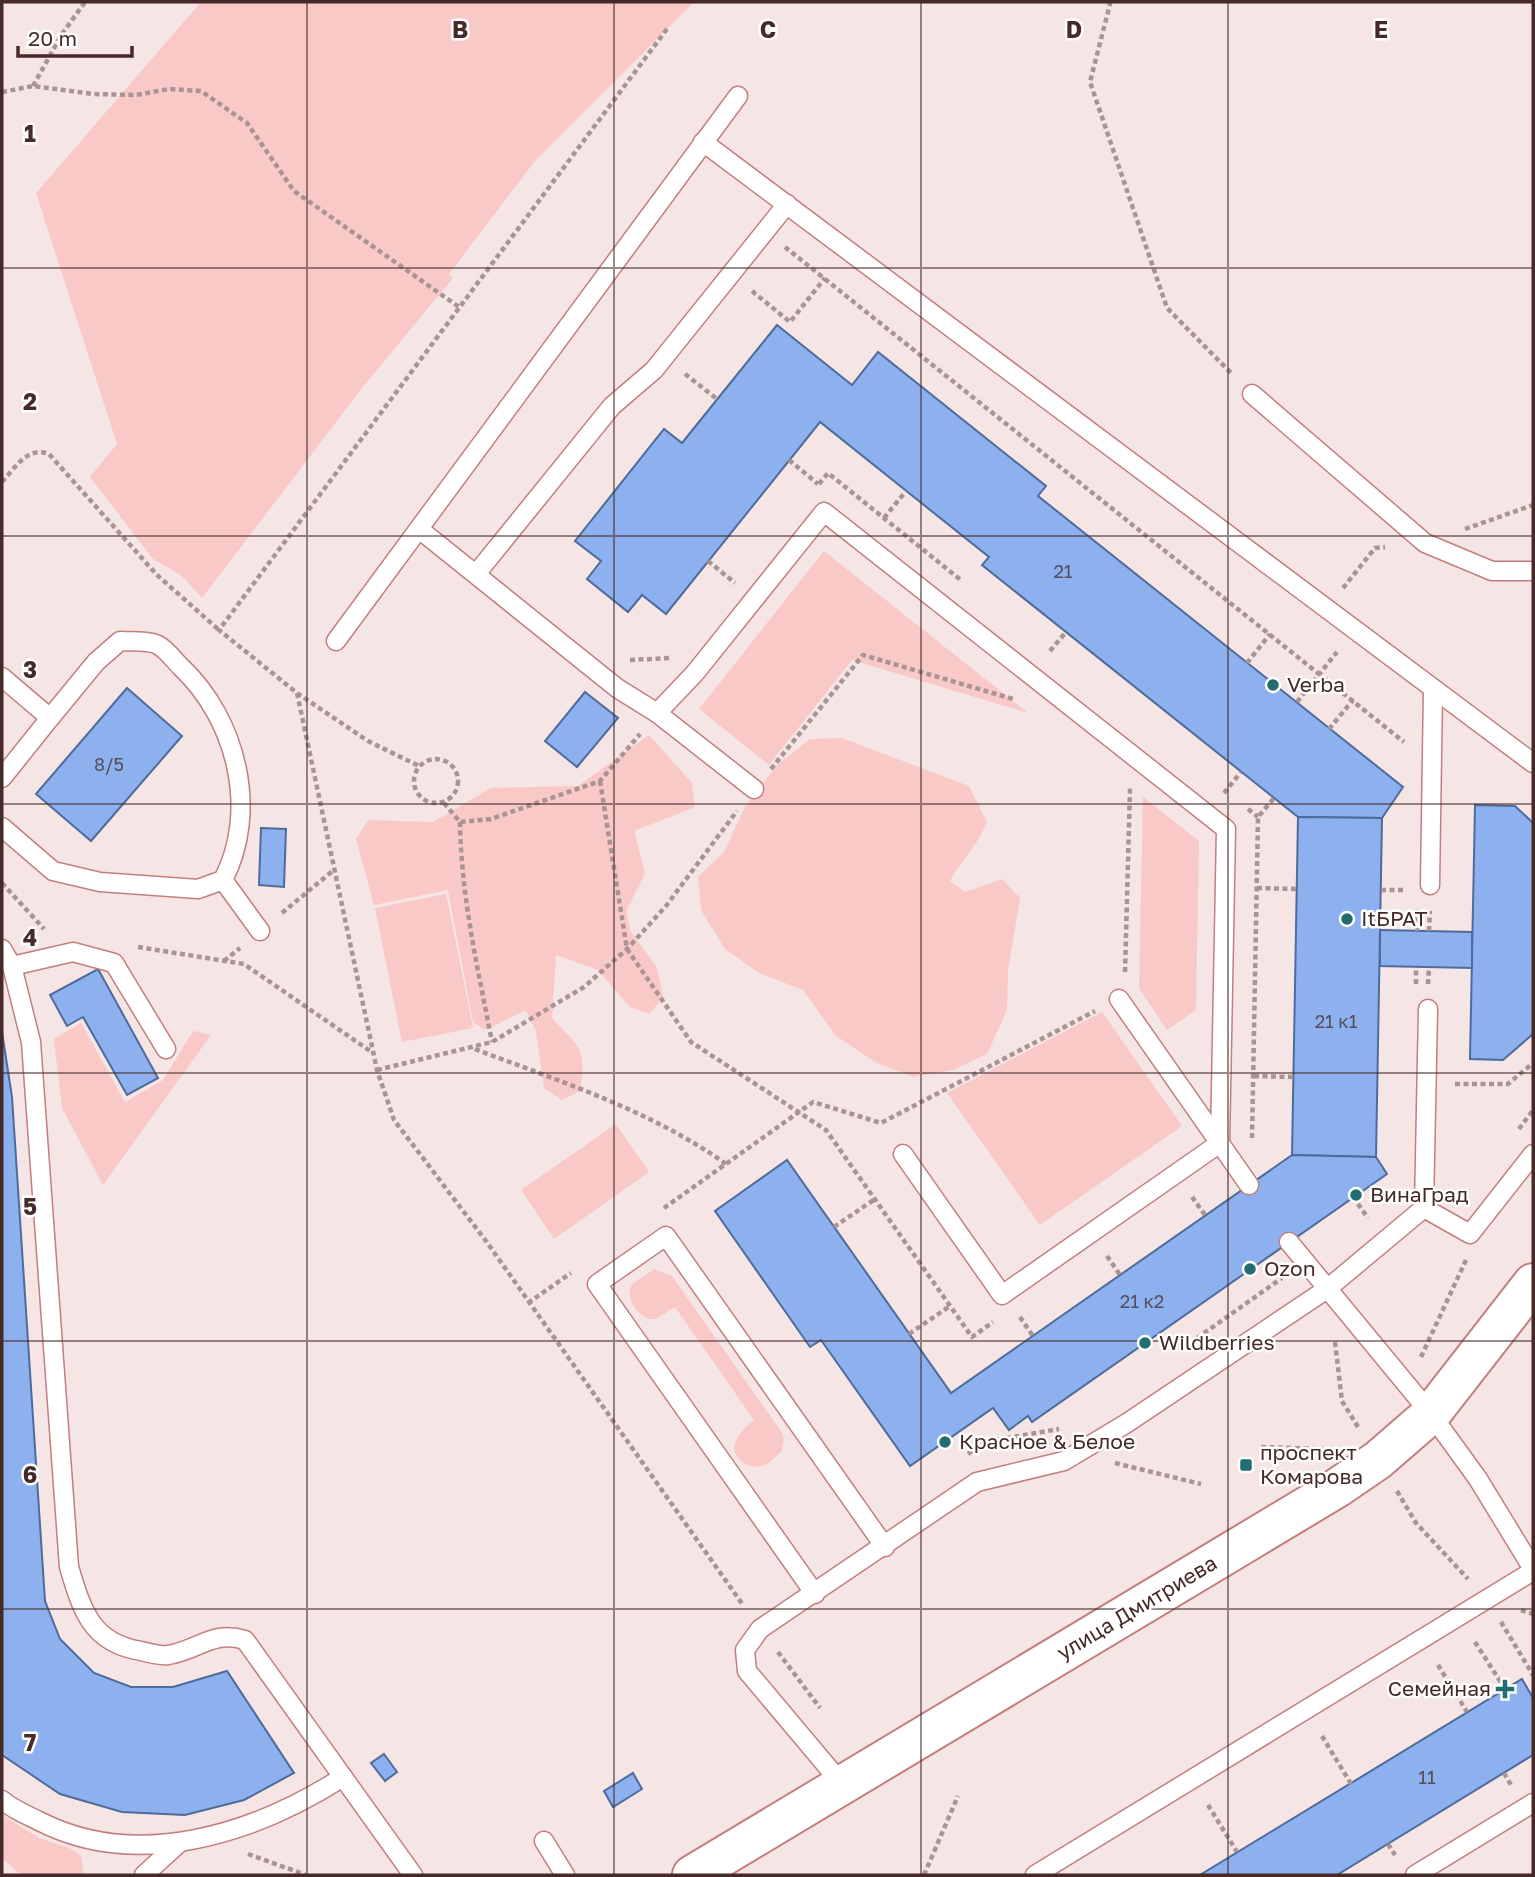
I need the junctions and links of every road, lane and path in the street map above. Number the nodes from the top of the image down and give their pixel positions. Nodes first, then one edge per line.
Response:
1 (85, 2) edge
2 (1108, 2) edge
3 (667, 29) dead end
4 (33, 86) junction
5 (2, 92) edge
6 (738, 96) dead end
7 (703, 142) junction
8 (787, 204) junction
9 (780, 243) dead end
10 (825, 278) junction
11 (746, 286) dead end
12 (459, 308) junction
13 (698, 384) dead end
14 (1252, 394) joint
15 (717, 399) dead end
16 (789, 460) dead end
17 (2, 482) edge
18 (819, 484) dead end
19 (906, 491) dead end
20 (884, 518) dead end
21 (419, 529) junction
22 (1375, 548) dead end
23 (708, 561) dead end
24 (1533, 571) edge
25 (475, 574) junction
26 (738, 585) dead end
27 (1327, 607) junction
28 (1356, 629) junction
29 (219, 630) junction
30 (1066, 632) dead end
31 (1270, 634) junction
32 (337, 640) dead end
33 (680, 651) dead end
34 (1050, 651) dead end
35 (623, 661) dead end
36 (1247, 663) dead end
37 (1320, 674) junction
38 (2, 677) edge
39 (1433, 690) junction
40 (297, 694) junction
41 (1015, 699) dead end
42 (1353, 701) junction
43 (1297, 702) dead end
44 (657, 713) junction
45 (50, 718) junction
46 (1329, 729) dead end
47 (1410, 747) dead end
48 (1131, 753) junction
49 (1533, 764) edge
50 (419, 766) junction
51 (2, 778) edge
52 (600, 781) junction
53 (754, 789) junction
54 (1274, 798) dead end
55 (444, 803) junction
56 (460, 822) junction
57 (2, 827) edge
58 (335, 869) junction
59 (223, 880) junction
60 (2, 883) edge
61 (1430, 886) dead end
62 (1257, 888) junction
63 (1296, 889) dead end
64 (260, 931) joint
65 (49, 934) dead end
66 (128, 946) dead end
67 (2, 948) edge
68 (627, 949) junction
69 (12, 967) junction
70 (1119, 999) junction
71 (1428, 1009) dead end
72 (492, 1042) junction
73 (166, 1049) dead end
74 (474, 1049) junction
75 (374, 1053) junction
76 (1533, 1063) edge
77 (377, 1070) junction
78 (1254, 1076) junction
79 (1293, 1077) dead end
80 (1426, 1083) junction
81 (797, 1114) junction
82 (1225, 1150) junction
83 (903, 1154) dead end
84 (1533, 1154) edge
85 (726, 1164) dead end
86 (1249, 1185) dead end
87 (1353, 1197) dead end
88 (875, 1199) junction
89 (1195, 1202) dead end
90 (1424, 1208) junction
91 (1379, 1211) dead end
92 (1205, 1215) dead end
93 (1368, 1218) junction
94 (1357, 1226) dead end
95 (834, 1227) dead end
96 (1470, 1234) junction
97 (1289, 1242) dead end
98 (1110, 1261) dead end
99 (1304, 1263) junction
100 (1120, 1275) dead end
101 (1533, 1283) edge
102 (1327, 1289) junction
103 (950, 1306) junction
104 (1348, 1314) junction
105 (1003, 1315) dead end
106 (1023, 1322) dead end
107 (909, 1334) dead end
108 (1033, 1336) dead end
109 (1180, 1349) dead end
110 (1395, 1371) junction
111 (1342, 1401) dead end
112 (1431, 1414) junction
113 (1068, 1428) dead end
114 (1360, 1430) dead end
115 (1349, 1436) dead end
116 (984, 1442) dead end
117 (1261, 1447) dead end
118 (1327, 1449) dead end
119 (1077, 1453) junction
120 (1201, 1484) dead end
121 (1416, 1523) dead end
122 (884, 1547) junction
123 (1533, 1570) edge
124 (815, 1594) junction
125 (1486, 1600) junction
126 (760, 1629) junction
127 (1475, 1642) dead end
128 (1438, 1665) dead end
129 (1533, 1675) edge
130 (1505, 1689) dead end
131 (820, 1708) dead end
132 (1467, 1712) dead end
133 (1322, 1736) dead end
134 (343, 1777) junction
135 (842, 1784) junction
136 (1351, 1784) dead end
137 (958, 1796) dead end
138 (2, 1800) edge
139 (1533, 1803) edge
140 (1208, 1805) dead end
141 (202, 1837) junction
142 (544, 1841) dead end
143 (178, 1843) junction
144 (1237, 1852) dead end
145 (144, 1875) edge
146 (306, 1875) edge
147 (413, 1875) edge
148 (565, 1875) edge
149 (692, 1875) edge
150 (924, 1875) edge
151 (1035, 1875) edge
152 (1415, 1875) edge

1 - 4 path
2 - 14 path
3 - 12 path
4 - 5 path
4 - 12 path
6 - 7 lane
7 - 8 lane
7 - 21 lane
8 - 25 lane
8 - 27 lane
9 - 10 path
10 - 11 path
10 - 31 path
12 - 29 path
13 - 15 path
14 - 24 lane
16 - 18 path
17 - 29 path
19 - 20 path
21 - 25 lane
21 - 32 lane
22 - 27 path
23 - 26 path
25 - 44 lane
27 - 28 lane
28 - 37 path
28 - 39 lane
29 - 40 path
30 - 34 path
31 - 36 path
31 - 37 path
33 - 35 path
37 - 42 path
37 - 43 path
38 - 45 lane
39 - 49 lane
39 - 61 lane
40 - 50 path
40 - 58 path
41 - 53 path
42 - 46 path
42 - 47 path
44 - 48 lane
44 - 52 path
44 - 53 lane
45 - 51 lane
45 - 59 lane
48 - 70 path
48 - 82 lane
50 - 55 path
50 - 55 path
52 - 56 path
52 - 68 path
53 - 68 path
54 - 62 path
55 - 56 path
56 - 72 path
57 - 59 lane
58 - 64 path
58 - 75 path
59 - 64 lane
60 - 65 path
62 - 63 path
62 - 78 path
66 - 75 path
67 - 69 lane
68 - 72 path
68 - 81 path
69 - 73 lane
69 - 134 lane
70 - 81 path
70 - 82 lane
71 - 80 lane
72 - 74 path
74 - 77 path
74 - 85 path
75 - 77 path
76 - 80 path
77 - 126 path
78 - 79 path
78 - 82 path
80 - 90 lane
81 - 88 path
82 - 83 lane
82 - 86 lane
84 - 96 lane
87 - 93 path
88 - 95 path
88 - 103 path
89 - 92 path
90 - 96 lane
90 - 102 lane
91 - 93 path
93 - 94 path
96 - 110 path
97 - 99 lane
98 - 100 path
99 - 102 lane
99 - 109 path
101 - 112 main road, улица Дмитриева
102 - 104 lane
102 - 119 lane
103 - 105 path
103 - 107 path
104 - 110 lane
104 - 111 path
106 - 108 path
110 - 112 lane
112 - 123 lane
112 - 135 main road, улица Дмитриева
113 - 116 path
114 - 115 path
117 - 118 path
119 - 120 path
119 - 122 lane
121 - 125 path
122 - 124 lane
122 - 124 lane
123 - 125 lane
124 - 126 lane
125 - 129 path
125 - 151 lane
126 - 131 path
126 - 135 lane
127 - 130 path
128 - 132 path
133 - 136 path
134 - 141 lane
134 - 147 lane
135 - 149 main road, улица Дмитриева
137 - 150 path
138 - 143 lane
139 - 152 lane
140 - 144 path
141 - 143 lane
141 - 146 path
142 - 148 lane
143 - 145 lane

